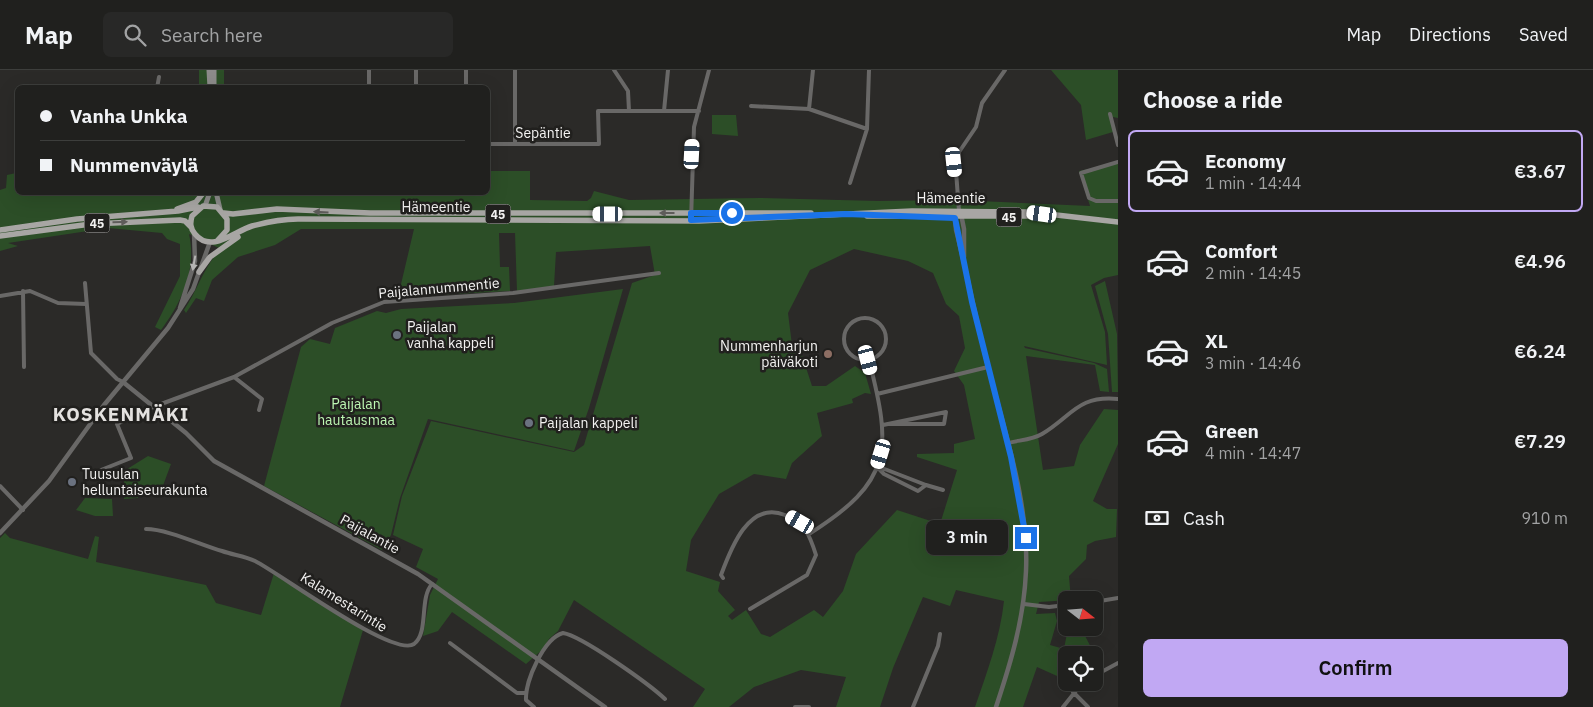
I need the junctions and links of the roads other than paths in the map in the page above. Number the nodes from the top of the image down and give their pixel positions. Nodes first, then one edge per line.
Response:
1 (209, 70) edge
2 (214, 70) edge
3 (369, 70) edge
4 (416, 70) edge
5 (466, 70) edge
6 (516, 70) edge
7 (614, 70) edge
8 (668, 70) edge
9 (709, 70) edge
10 (813, 70) edge
11 (869, 70) edge
12 (1005, 70) edge
13 (159, 77) dead end
14 (158, 85) edge
15 (210, 85) edge
16 (214, 85) edge
17 (369, 85) edge
18 (416, 85) edge
19 (466, 85) edge
20 (751, 106) dead end
21 (809, 109) junction
22 (629, 111) junction
23 (664, 111) junction
24 (699, 111) junction
25 (1110, 114) dead end
26 (867, 129) junction
27 (490, 144) edge
28 (515, 144) junction
29 (1118, 145) edge
30 (1118, 162) edge
31 (850, 183) dead end
32 (202, 195) edge
33 (209, 195) edge
34 (217, 195) edge
35 (1118, 202) edge
36 (204, 206) junction
37 (222, 211) junction
38 (959, 211) junction
39 (170, 212) junction
40 (691, 213) junction
41 (846, 214) junction
42 (838, 215) junction
43 (1055, 215) junction
44 (955, 218) junction
45 (963, 218) junction
46 (691, 220) junction
47 (1118, 222) edge
48 (260, 225) junction
49 (192, 229) junction
50 (0, 230) edge
51 (0, 236) edge
52 (217, 240) junction
53 (210, 242) junction
54 (964, 257) junction
55 (200, 272) junction
56 (658, 273) dead end
57 (85, 283) dead end
58 (23, 291) junction
59 (0, 296) edge
60 (86, 304) junction
61 (180, 308) junction
62 (868, 360) junction
63 (24, 367) dead end
64 (988, 367) junction
65 (234, 378) junction
66 (123, 382) junction
67 (878, 394) junction
68 (1118, 399) edge
69 (153, 407) junction
70 (258, 410) dead end
71 (889, 424) junction
72 (883, 425) junction
73 (1008, 443) junction
74 (878, 467) junction
75 (101, 470) dead end
76 (926, 485) junction
77 (0, 486) edge
78 (943, 490) dead end
79 (23, 510) junction
80 (146, 529) dead end
81 (0, 533) edge
82 (809, 534) junction
83 (723, 578) dead end
84 (432, 584) junction
85 (1118, 598) edge
86 (1103, 600) edge
87 (1024, 604) junction
88 (1058, 606) edge
89 (750, 609) dead end
90 (940, 634) dead end
91 (450, 643) dead end
92 (538, 660) junction
93 (1118, 663) edge
94 (1103, 671) edge
95 (1073, 692) joint
96 (526, 693) junction
97 (665, 699) dead end
98 (534, 707) edge
99 (605, 707) edge
100 (795, 707) edge
101 (809, 707) edge
102 (913, 707) edge
103 (996, 707) edge
104 (1063, 707) edge
105 (1088, 707) edge

1 - 15 main road
2 - 16 main road
3 - 17 street
4 - 18 street
5 - 19 street
6 - 28 street
7 - 22 street
8 - 23 street
9 - 24 street
10 - 21 street
11 - 26 street
12 - 38 street
13 - 14 street
20 - 21 street
21 - 26 street
22 - 23 street
22 - 28 street, Sepäntie
23 - 24 street
24 - 40 street
25 - 29 street
26 - 31 street
27 - 28 street, Sepäntie
30 - 35 street
32 - 39 main road
33 - 36 main road
34 - 37 main road
36 - 37 main road, 45
36 - 39 main road, 45
36 - 49 main road
40 -> 37 main road, Hämeentie / 45
37 - 52 main road
38 - 41 main road, Hämeentie / 45
38 - 43 main road, Hämeentie / 45
38 - 44 street
38 - 45 street
39 - 50 main road, 45
40 - 42 main road, Hämeentie / 45
40 - 46 street
41 - 42 main road, Hämeentie / 45
41 - 44 main road, Hämeentie / 45
42 - 46 main road, Hämeentie / 45
43 - 45 main road, Hämeentie / 45
43 - 47 main road, Hämeentie / 45
44 - 45 main road, Hämeentie / 45
44 - 54 street
45 - 54 street
46 - 48 main road, Hämeentie / 45
48 - 52 main road, Hämeentie / 45
48 - 55 main road
51 -> 49 main road, 45
49 - 53 main road, 45
49 -> 61 street
52 - 53 main road, 45
53 - 55 street
54 - 64 street
55 - 61 street
56 - 65 street, Paijalannummentie
57 - 60 street
58 - 59 street
58 - 60 street
58 - 63 street
60 - 66 street
61 - 66 street
62 - 62 street
62 - 67 street
64 - 67 street
64 - 73 street
65 - 69 street, Paijalannummentie
65 - 70 street
66 - 69 street, Paijalantie
66 - 79 street
67 - 72 street
68 - 73 street
69 - 75 street, Paijalannummentie
69 - 84 street, Paijalantie
71 - 71 street
71 - 72 street
72 - 74 street
73 - 87 street
74 - 76 street
74 - 76 street
74 - 82 street
76 - 78 street
77 - 79 street
79 - 81 street
80 - 84 street, Kalamestarintie
82 - 83 street
82 - 89 street
84 - 92 street, Paijalantie
85 - 86 street
87 - 88 street
87 - 103 street
90 - 102 street
91 - 96 street
92 - 96 street
92 - 97 street
92 - 99 street, Paijalantie
93 - 94 street
95 - 104 street
95 - 105 street
96 - 98 street
100 - 101 street

